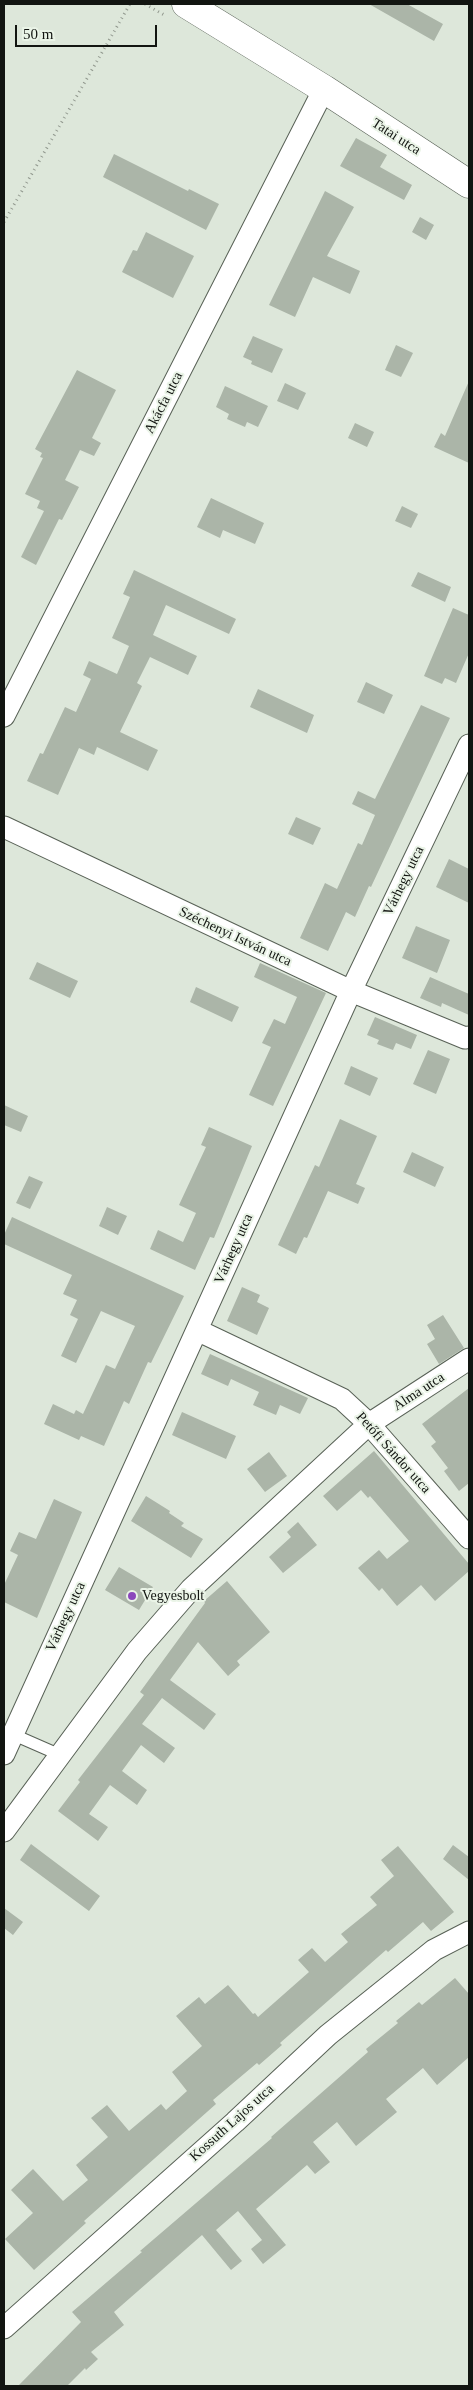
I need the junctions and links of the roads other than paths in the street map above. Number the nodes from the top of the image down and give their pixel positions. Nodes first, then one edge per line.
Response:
1 (186, 4) edge
2 (324, 89) junction
3 (469, 184) edge
4 (4, 716) edge
5 (469, 746) edge
6 (4, 828) edge
7 (351, 991) junction
8 (469, 1037) edge
9 (197, 1330) junction
10 (469, 1360) edge
11 (369, 1424) junction
12 (469, 1538) edge
13 (12, 1734) junction
14 (4, 1754) edge
15 (60, 1755) junction
16 (4, 1831) edge
17 (469, 1932) edge
18 (4, 2328) edge

1 - 2 street, Tatai utca
2 - 3 street, Tatai utca
2 - 4 street, Akácfa utca
5 - 7 street, Várhegy utca
6 - 7 street, Széchenyi István utca
7 - 8 street, Széchenyi István utca
7 - 9 street, Várhegy utca
9 - 11 street, Petőfi Sándor utca
9 - 13 street, Várhegy utca
10 - 11 street, Alma utca
11 - 12 street, Petőfi Sándor utca
11 - 15 street
13 - 14 street, Várhegy utca
13 - 15 lane
15 - 16 street
17 - 18 street, Kossuth Lajos utca

